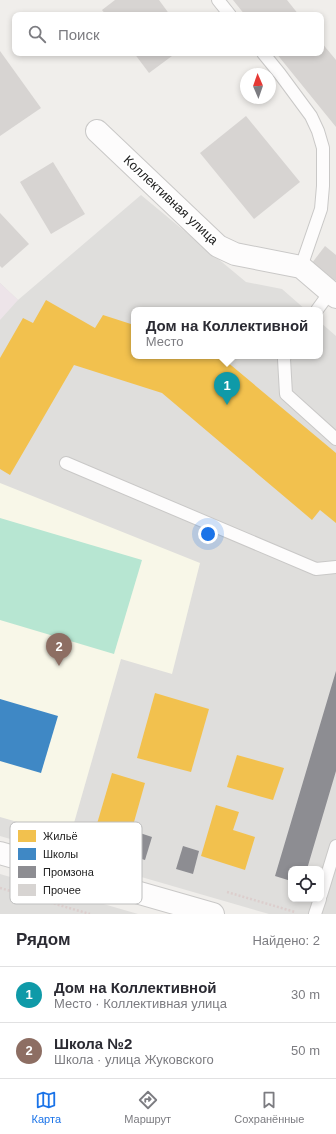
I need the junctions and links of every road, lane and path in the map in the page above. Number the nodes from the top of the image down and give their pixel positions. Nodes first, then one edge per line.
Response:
1 (218, 0) edge
2 (228, 12) edge
3 (265, 56) edge
4 (97, 131) dead end
5 (301, 267) junction
6 (333, 294) edge
7 (320, 307) edge
8 (284, 359) edge
9 (336, 439) edge
10 (66, 463) dead end
11 (336, 566) edge
12 (336, 846) edge
13 (0, 853) edge
14 (10, 856) edge
15 (324, 885) edge
16 (0, 888) edge
17 (10, 891) edge
18 (142, 894) edge
19 (319, 902) edge
20 (55, 904) edge
21 (90, 914) edge
22 (213, 914) edge
23 (315, 914) edge

1 - 2 lane
3 - 5 lane
4 - 5 street, Коллективная улица
5 - 6 street, Коллективная улица
6 - 7 lane
8 - 9 lane
10 - 11 lane
12 - 15 lane
13 - 14 street
16 - 17 path
18 - 22 street
19 - 23 lane
20 - 21 path

